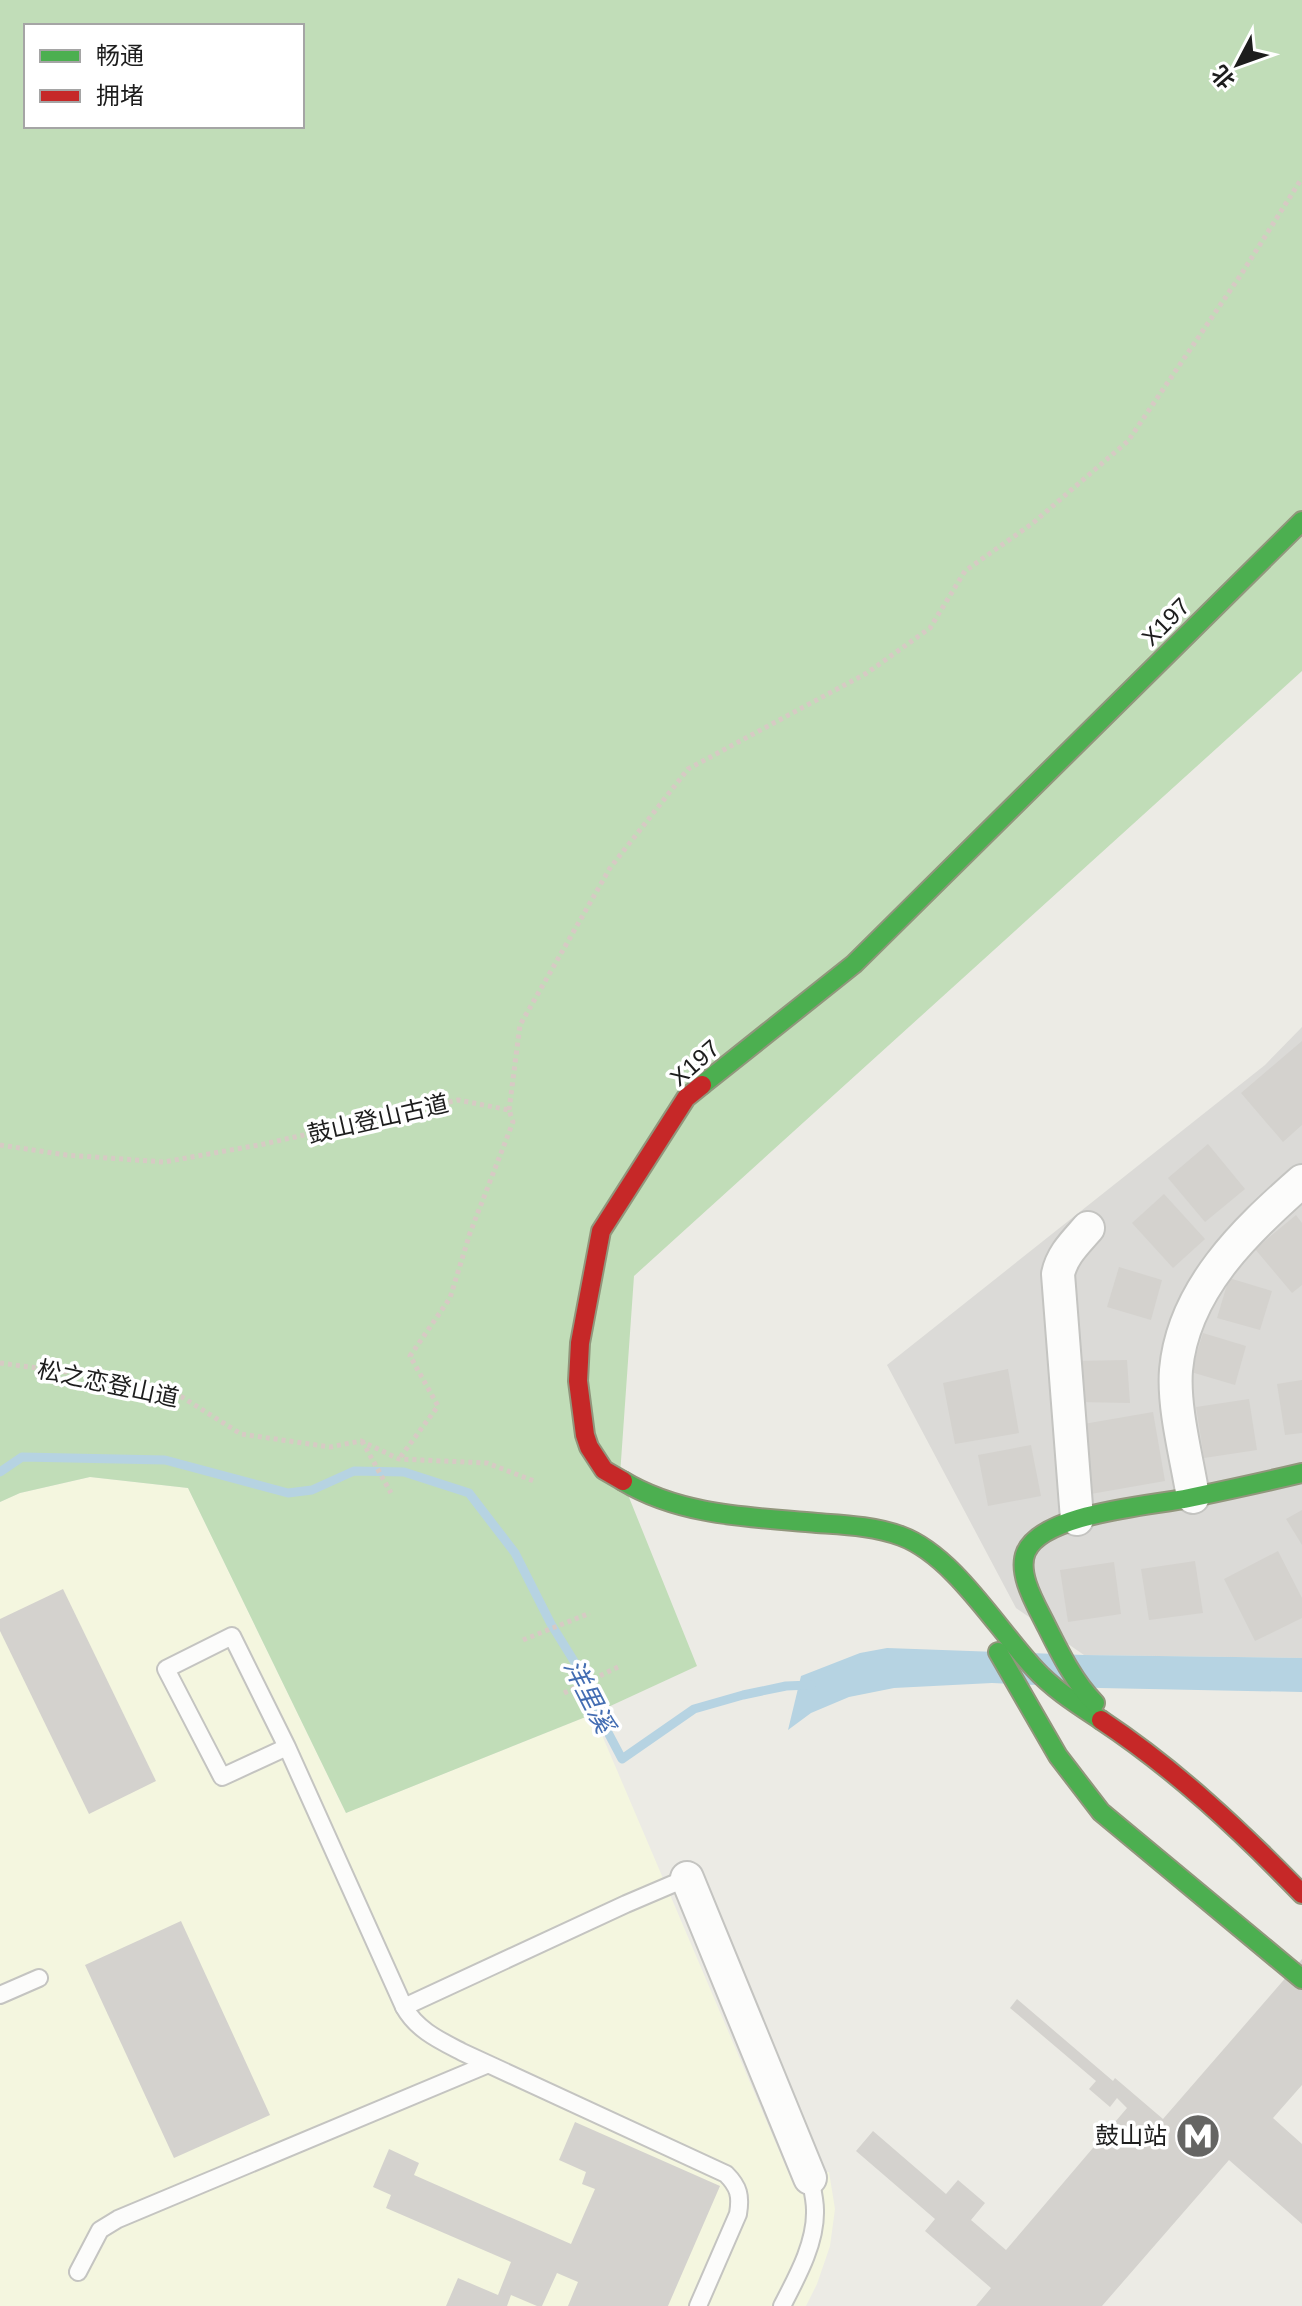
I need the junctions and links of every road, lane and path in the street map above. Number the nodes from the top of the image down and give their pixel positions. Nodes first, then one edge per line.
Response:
1 (1302, 178) edge
2 (1302, 521) edge
3 (509, 1110) junction
4 (0, 1145) edge
5 (1302, 1181) edge
6 (1088, 1228) dead end
7 (0, 1363) edge
8 (361, 1441) junction
9 (399, 1459) junction
10 (1302, 1473) edge
11 (534, 1481) dead end
12 (391, 1493) dead end
13 (1193, 1497) junction
14 (1077, 1519) junction
15 (590, 1613) dead end
16 (994, 1631) junction
17 (523, 1640) dead end
18 (618, 1667) dead end
19 (564, 1693) dead end
20 (1140, 1746) junction
21 (287, 1747) junction
22 (687, 1878) joint
23 (1302, 1894) edge
24 (39, 1978) dead end
25 (1302, 1979) edge
26 (0, 1995) edge
27 (404, 2007) junction
28 (486, 2065) junction
29 (810, 2178) joint
30 (78, 2272) dead end
31 (698, 2306) edge
32 (782, 2306) edge

1 - 3 path
2 - 16 main road, X197 / X197
3 - 4 path, 鼓山登山古道
3 - 9 path
5 - 13 street
6 - 14 street
7 - 8 path, 松之恋登山道
8 - 9 path
8 - 12 path
9 - 11 path
10 - 13 main road
13 - 14 main road
14 - 20 main road
15 - 17 path
16 - 20 main road
16 - 25 main road
18 - 19 path
20 - 23 main road
21 - 21 lane
21 - 27 lane
22 - 27 lane
22 - 29 street
24 - 26 lane
27 - 28 lane
28 - 30 lane
28 - 31 lane
29 - 32 lane

